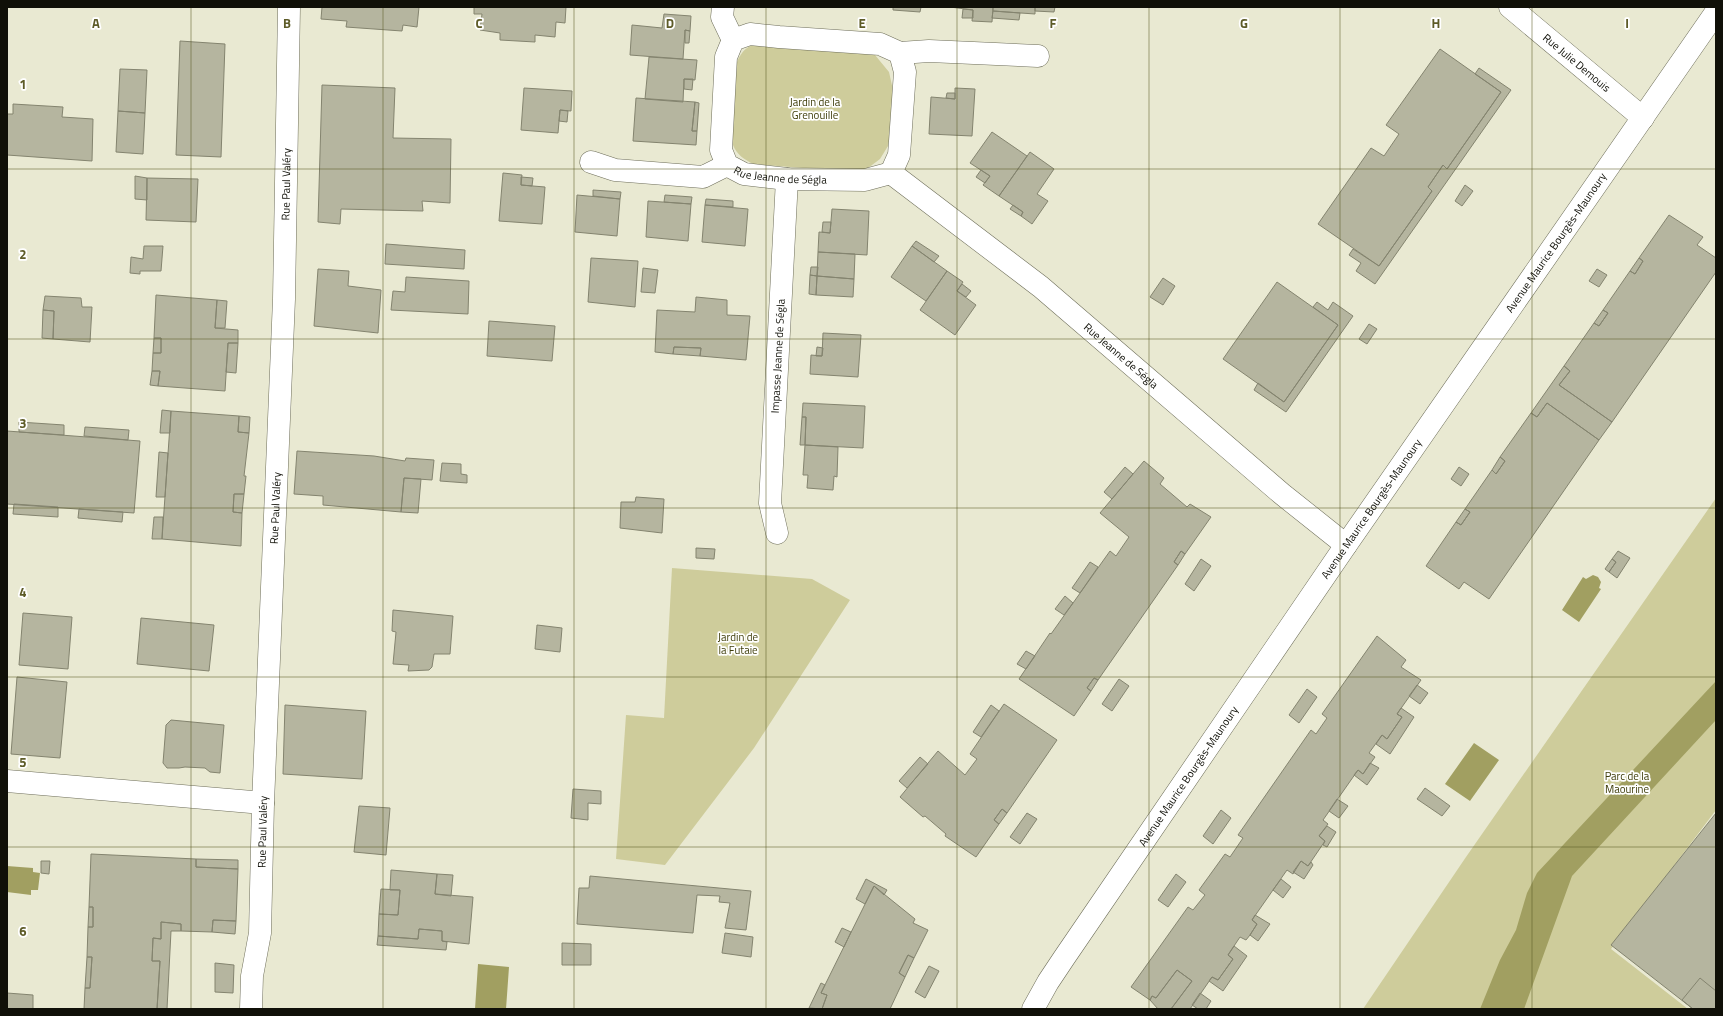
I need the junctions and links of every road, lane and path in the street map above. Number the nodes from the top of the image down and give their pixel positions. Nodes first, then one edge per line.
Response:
1 (289, 7) edge
2 (723, 7) edge
3 (1510, 7) edge
4 (1716, 12) edge
5 (734, 40) junction
6 (900, 53) junction
7 (1038, 56) dead end
8 (1643, 118) junction
9 (591, 162) dead end
10 (727, 165) junction
11 (890, 173) junction
12 (787, 179) junction
13 (777, 533) dead end
14 (1346, 545) junction
15 (7, 781) edge
16 (264, 802) junction
17 (251, 1009) edge
18 (1033, 1009) edge

1 - 16 street, Rue Paul Valéry
2 - 5 street
3 - 8 street, Rue Julie Demouis
4 - 8 street, Avenue Maurice Bourgès-Maunoury
5 - 6 street
5 - 10 street, Rue Jeanne de Ségla
6 - 7 street
6 - 11 street
8 - 14 street, Avenue Maurice Bourgès-Maunoury
9 - 10 street
10 - 12 street, Rue Jeanne de Ségla
11 - 12 street, Rue Jeanne de Ségla
11 - 14 street, Rue Jeanne de Ségla
12 - 13 street, Impasse Jeanne de Ségla
14 - 18 street, Avenue Maurice Bourgès-Maunoury
15 - 16 street
16 - 17 street, Rue Paul Valéry

